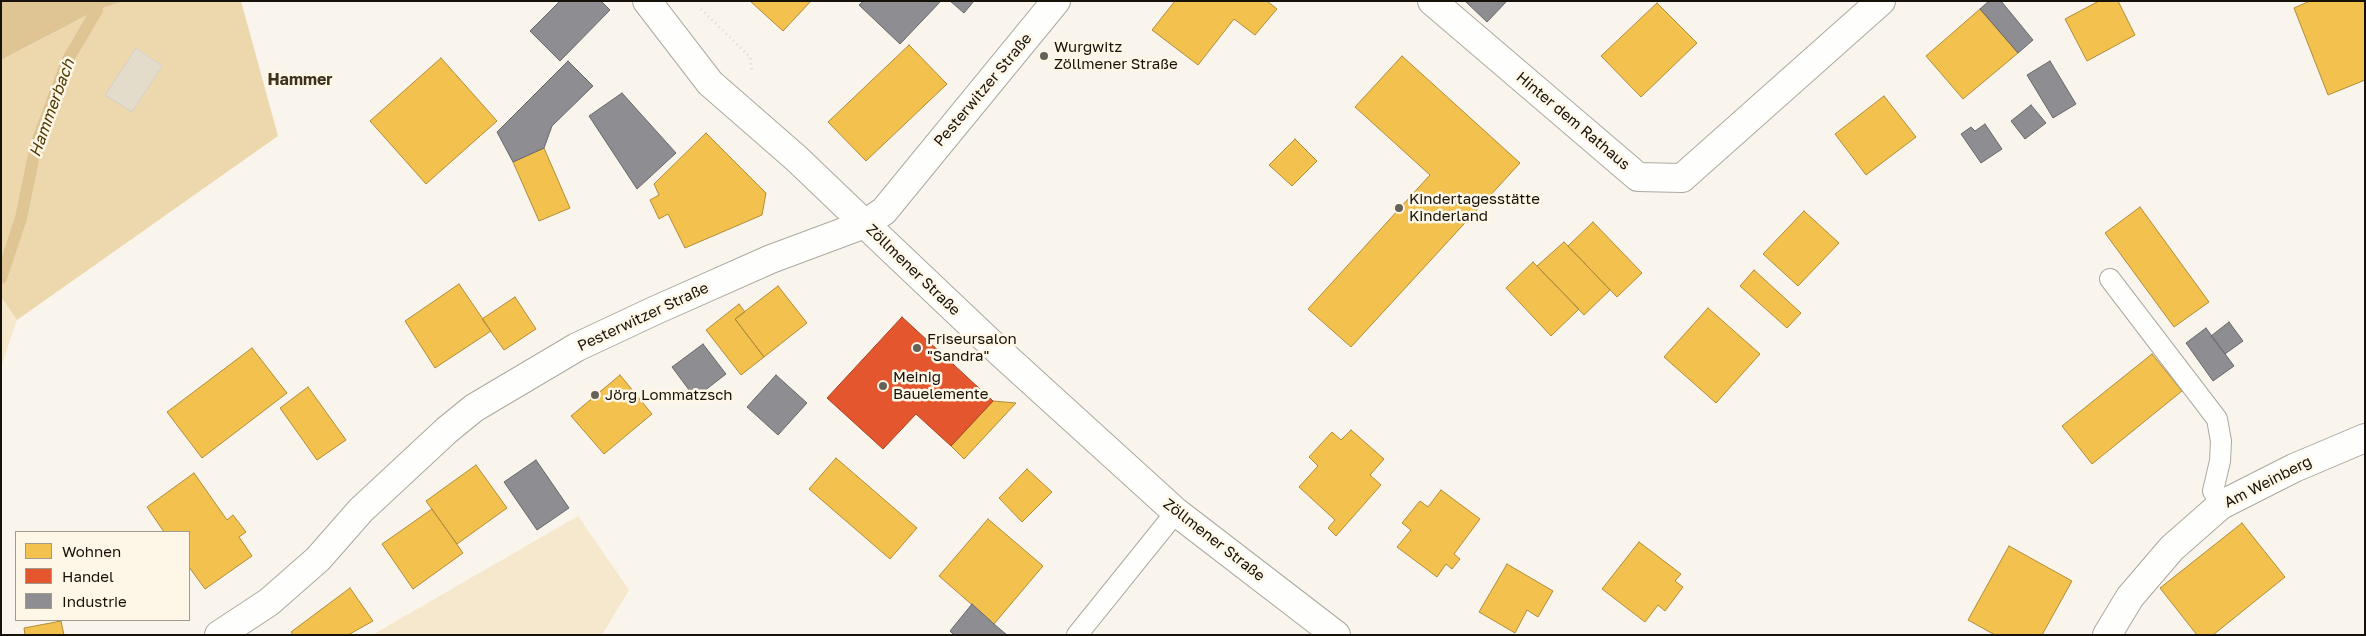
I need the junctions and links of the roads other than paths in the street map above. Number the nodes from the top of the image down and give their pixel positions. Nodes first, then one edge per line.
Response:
1 (647, 1) edge
2 (1056, 1) edge
3 (1432, 1) edge
4 (1881, 1) edge
5 (865, 224) junction
6 (2110, 279) dead end
7 (2365, 438) edge
8 (2221, 505) junction
9 (1176, 512) junction
10 (219, 635) edge
11 (1077, 635) edge
12 (1336, 635) edge
13 (2107, 635) edge

1 - 5 street, Zöllmener Straße
2 - 5 street, Pesterwitzer Straße
3 - 4 street, Hinter dem Rathaus
5 - 9 street, Zöllmener Straße
5 - 10 street, Pesterwitzer Straße
6 - 8 lane
7 - 8 street, Am Weinberg
8 - 13 street, Am Weinberg
9 - 11 lane
9 - 12 street, Zöllmener Straße

